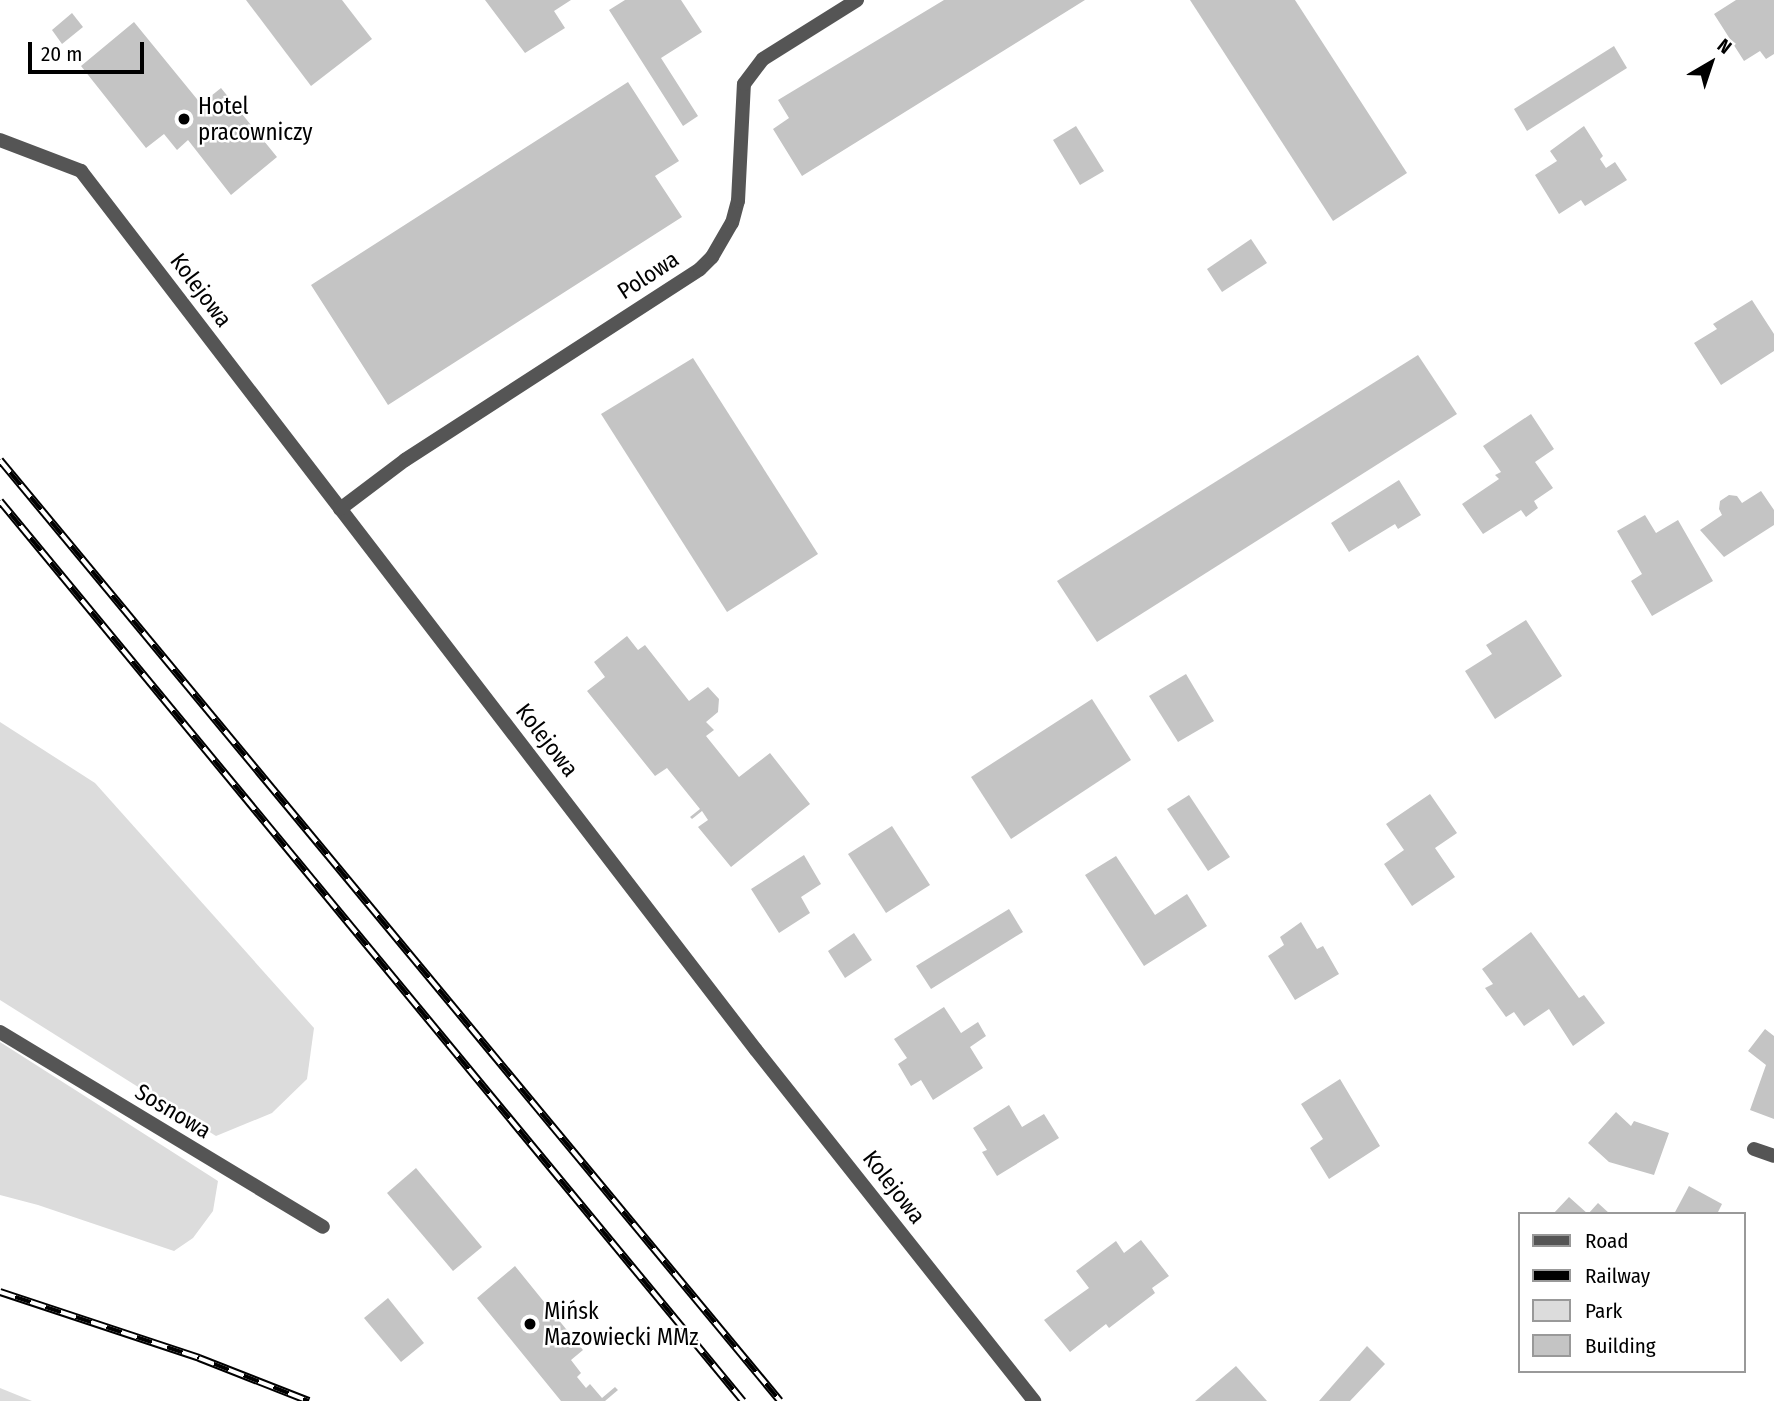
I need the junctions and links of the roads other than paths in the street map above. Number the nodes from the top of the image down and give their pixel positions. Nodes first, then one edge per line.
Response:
1 (857, 0) edge
2 (0, 140) edge
3 (340, 509) junction
4 (0, 1032) edge
5 (1754, 1149) dead end
6 (1774, 1156) edge
7 (323, 1227) dead end
8 (1034, 1401) edge

1 - 3 street, Polowa
2 - 3 street, Kolejowa
3 - 8 street, Kolejowa
4 - 7 street, Sosnowa
5 - 6 street

